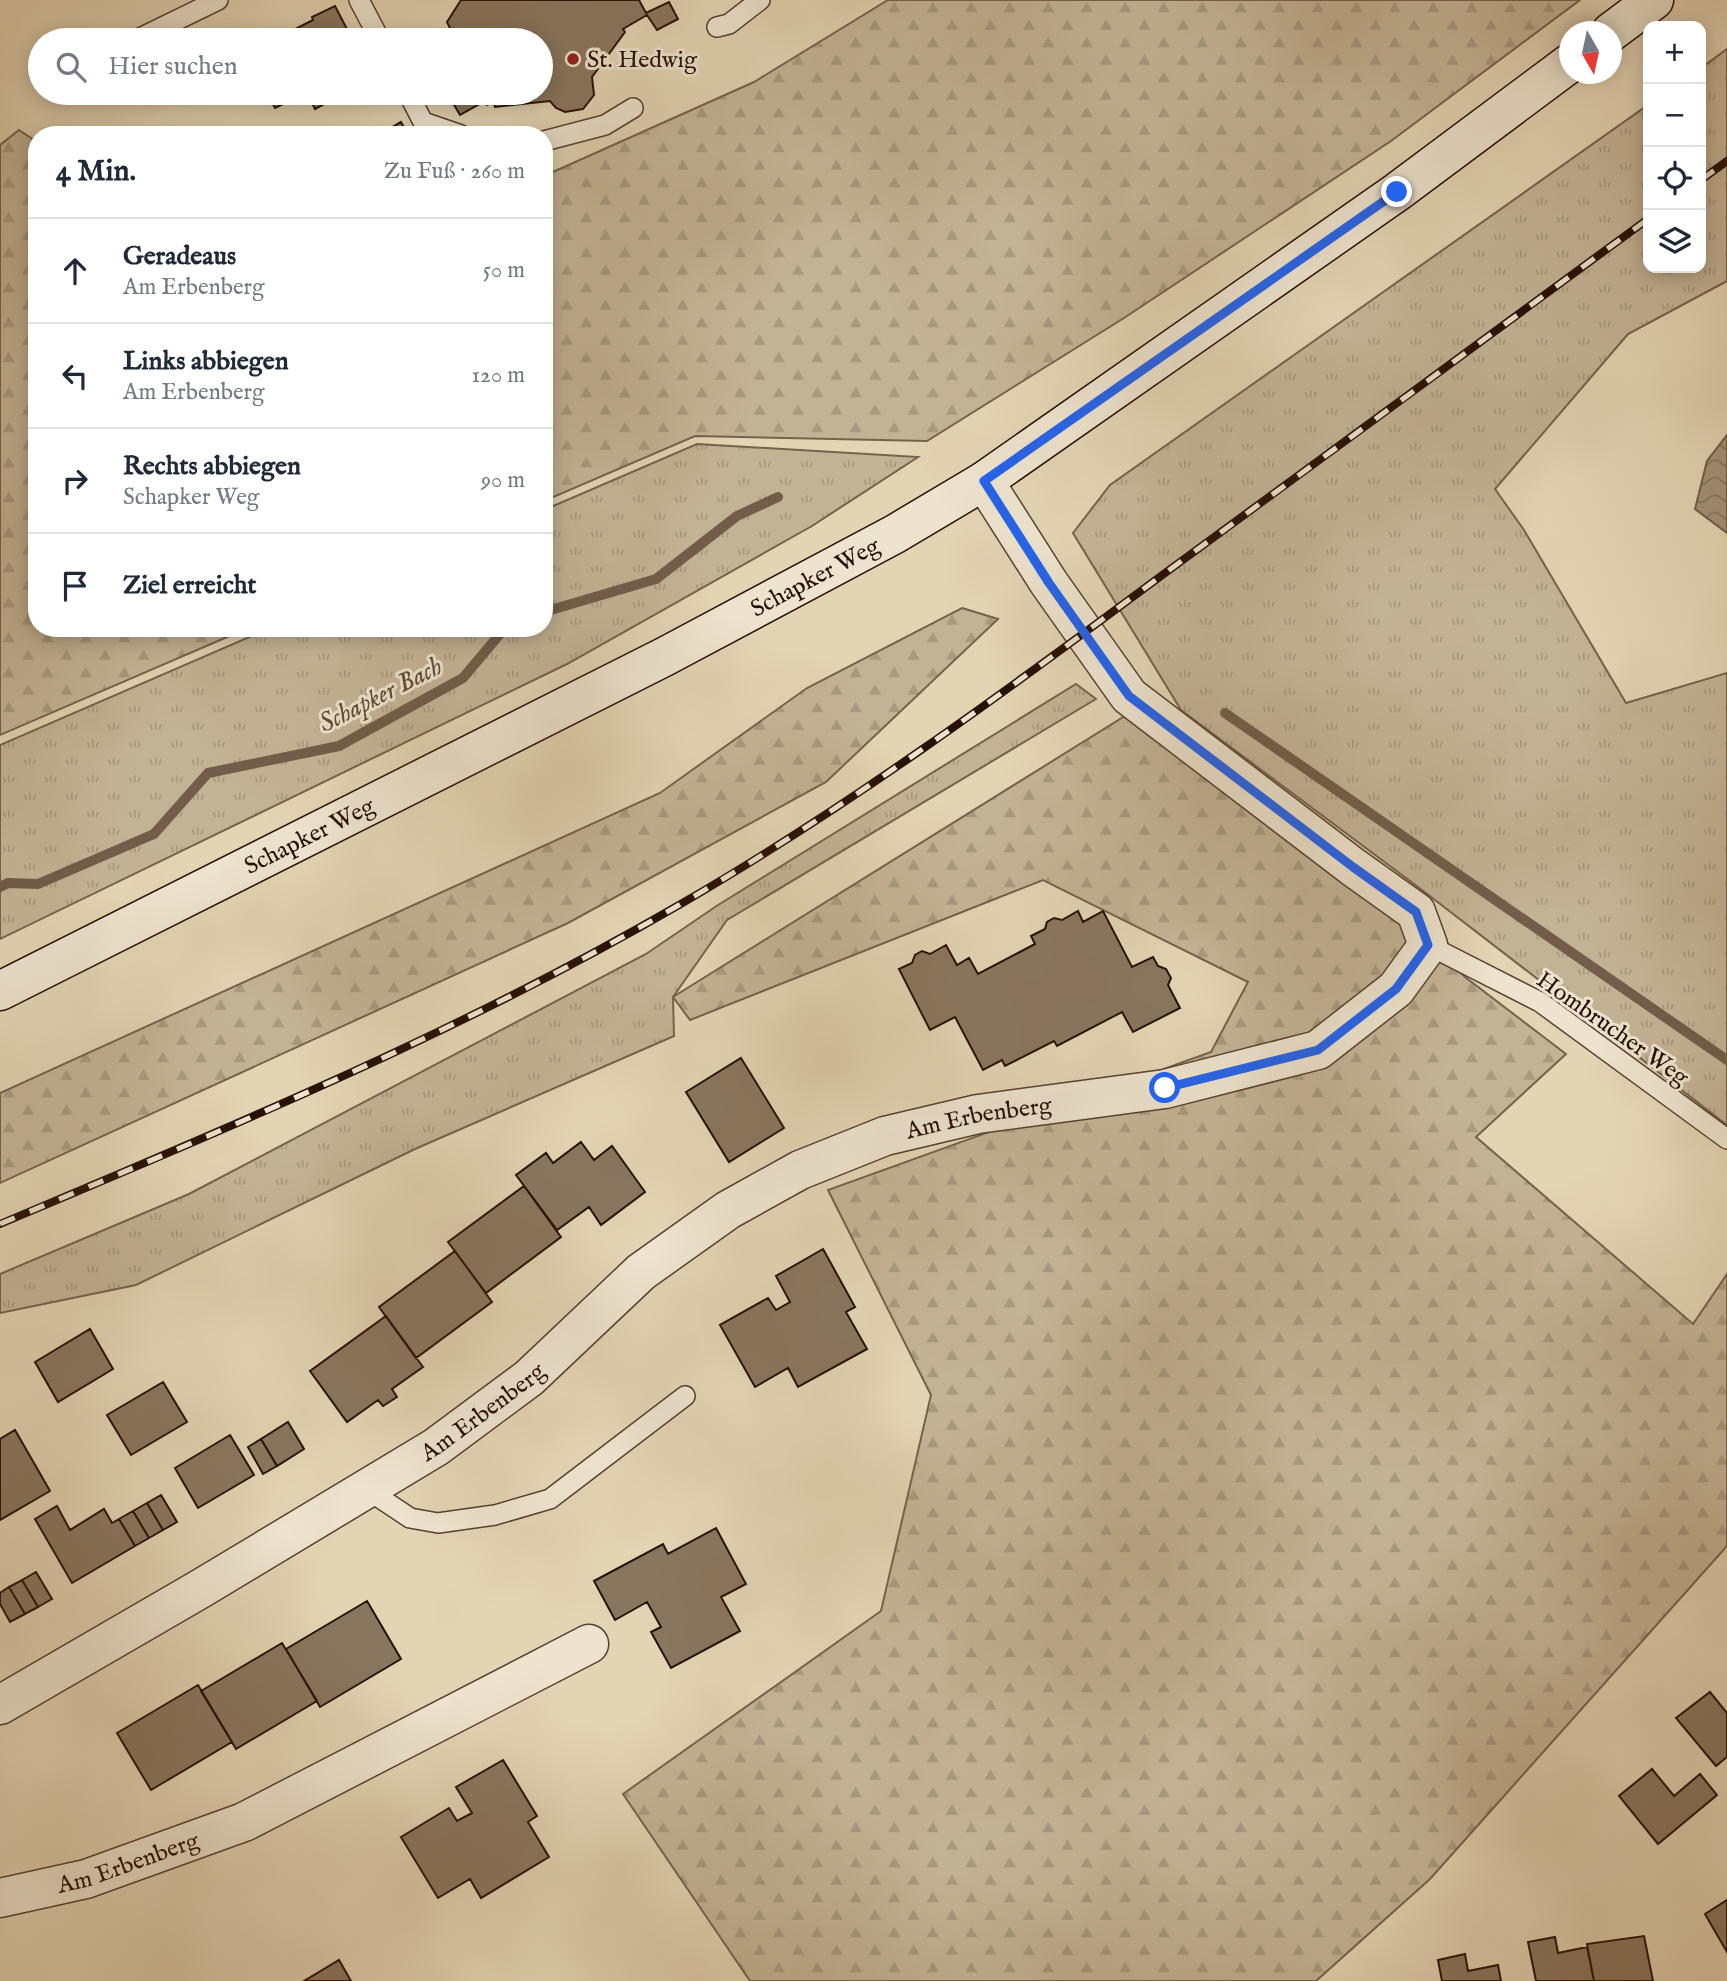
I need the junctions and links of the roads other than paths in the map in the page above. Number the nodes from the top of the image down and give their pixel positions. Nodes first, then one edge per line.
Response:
1 (218, 0) edge
2 (359, 0) edge
3 (760, 0) edge
4 (1654, 0) edge
5 (1622, 24) edge
6 (717, 27) dead end
7 (161, 28) edge
8 (374, 28) edge
9 (1559, 71) edge
10 (414, 105) edge
11 (633, 108) dead end
12 (435, 126) edge
13 (553, 139) edge
14 (984, 481) junction
15 (1428, 945) junction
16 (0, 991) edge
17 (1727, 1139) edge
18 (685, 1396) dead end
19 (368, 1490) junction
20 (589, 1644) dead end
21 (0, 1705) edge
22 (0, 1898) edge

1 - 7 lane
2 - 8 lane
3 - 6 lane
4 - 5 street
9 - 14 street, Schapker Weg
10 - 12 lane
11 - 13 lane
14 - 15 street
14 - 16 street, Schapker Weg
15 - 17 lane, Hombrucher Weg
15 - 19 street, Am Erbenberg
18 - 19 lane
19 - 21 street, Am Erbenberg
20 - 22 street, Am Erbenberg

